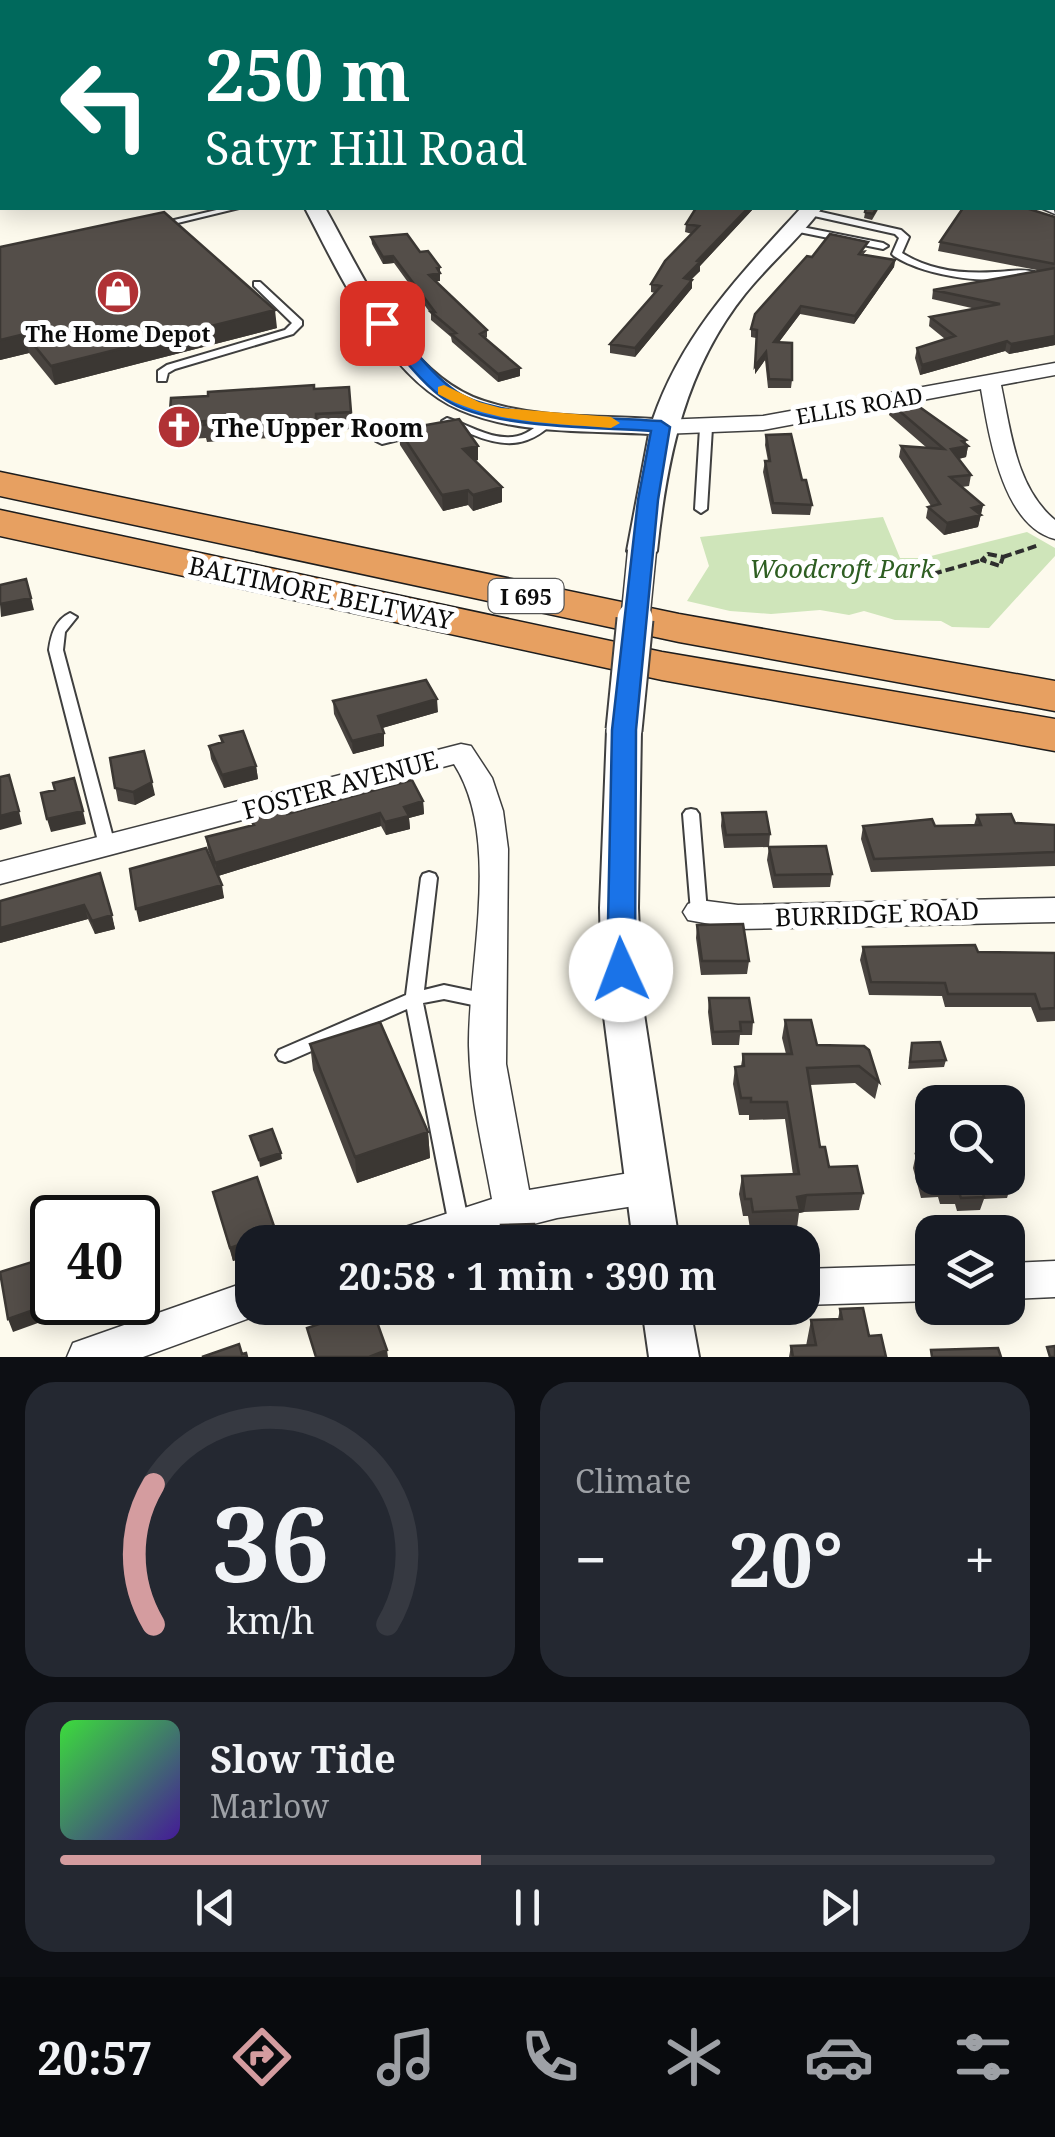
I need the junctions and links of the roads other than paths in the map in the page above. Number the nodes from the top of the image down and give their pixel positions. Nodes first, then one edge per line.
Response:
1 (174, 210) edge
2 (227, 210) edge
3 (317, 210) edge
4 (804, 216) edge
5 (184, 219) junction
6 (148, 226) edge
7 (883, 246) dead end
8 (1030, 272) edge
9 (257, 284) dead end
10 (1055, 369) edge
11 (162, 379) dead end
12 (990, 381) junction
13 (473, 406) junction
14 (552, 418) junction
15 (436, 426) junction
16 (661, 427) junction
17 (706, 428) junction
18 (382, 441) dead end
19 (0, 484) edge
20 (702, 509) dead end
21 (0, 523) edge
22 (1051, 537) edge
23 (70, 617) dead end
24 (1055, 696) edge
25 (1055, 736) edge
26 (691, 814) dead end
27 (107, 845) junction
28 (0, 873) edge
29 (429, 878) dead end
30 (1055, 910) edge
31 (699, 912) joint
32 (414, 999) junction
33 (488, 1001) junction
34 (285, 1055) dead end
35 (647, 1187) junction
36 (512, 1209) junction
37 (459, 1225) joint
38 (653, 1225) edge
39 (1055, 1279) edge
40 (1025, 1280) edge
41 (915, 1284) edge
42 (820, 1286) edge
43 (235, 1304) edge
44 (669, 1325) edge
45 (88, 1357) edge
46 (674, 1357) edge

1 - 5 lane
2 - 5 lane
3 - 13 street
4 - 7 lane
4 - 8 lane
4 - 16 street
5 - 6 lane
9 - 11 lane
10 - 12 street, ELLIS ROAD
12 - 17 street, ELLIS ROAD
12 - 22 street
13 - 14 street
13 - 15 lane
14 - 15 lane
14 - 16 street
15 - 18 lane
16 - 17 street, ELLIS ROAD
16 - 35 street, bridge
17 - 20 lane
19 - 24 highway, BALTIMORE BELTWAY / I 695
21 - 25 highway, BALTIMORE BELTWAY / I 695
23 - 27 lane
26 - 31 lane
27 - 28 street, FOSTER AVENUE
27 - 33 street, FOSTER AVENUE
29 - 32 lane
30 - 31 street, BURRIDGE ROAD
32 - 33 lane
32 - 34 lane
32 - 37 lane
33 - 36 street, FOSTER AVENUE
35 - 36 street
35 - 38 street
36 - 37 street
39 - 40 street
41 - 42 street
43 - 45 street
44 - 46 street

